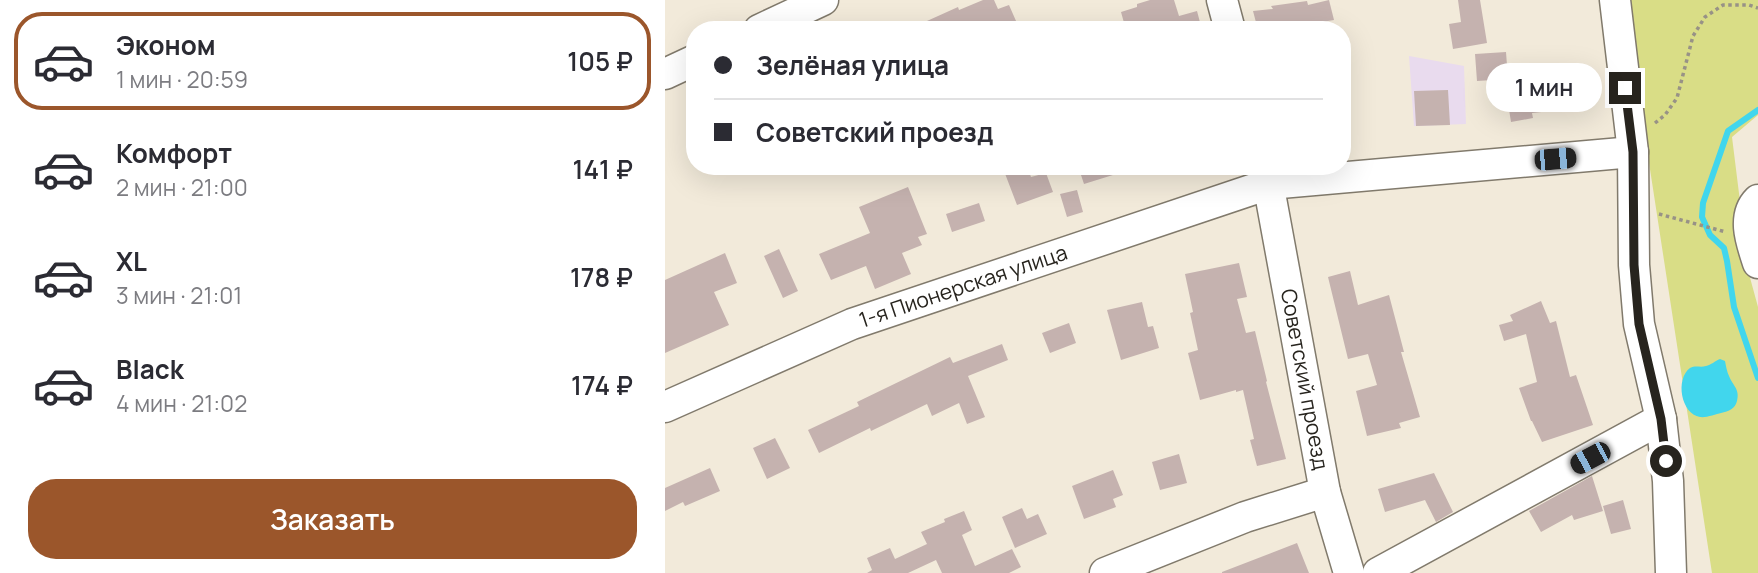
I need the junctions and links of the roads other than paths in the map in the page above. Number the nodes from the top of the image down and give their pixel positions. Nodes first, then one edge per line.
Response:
1 (823, 0) edge
2 (1222, 0) edge
3 (1615, 0) edge
4 (778, 21) edge
5 (1228, 21) edge
6 (686, 64) edge
7 (665, 74) edge
8 (1632, 147) junction
9 (1351, 169) edge
10 (1267, 175) edge
11 (1758, 200) edge
12 (1758, 263) edge
13 (665, 407) edge
14 (1661, 419) junction
15 (1325, 492) junction
16 (1105, 573) edge
17 (1349, 573) edge
18 (1378, 573) edge
19 (1671, 573) edge

1 - 4 street
2 - 5 street
3 - 8 street
6 - 7 street
8 - 9 street
8 - 14 street
10 - 13 street, 1-я Пионерская улица
10 - 15 street, Советский проезд
11 - 12 street
14 - 18 street
14 - 19 street
15 - 16 street
15 - 17 street, Советский проезд

